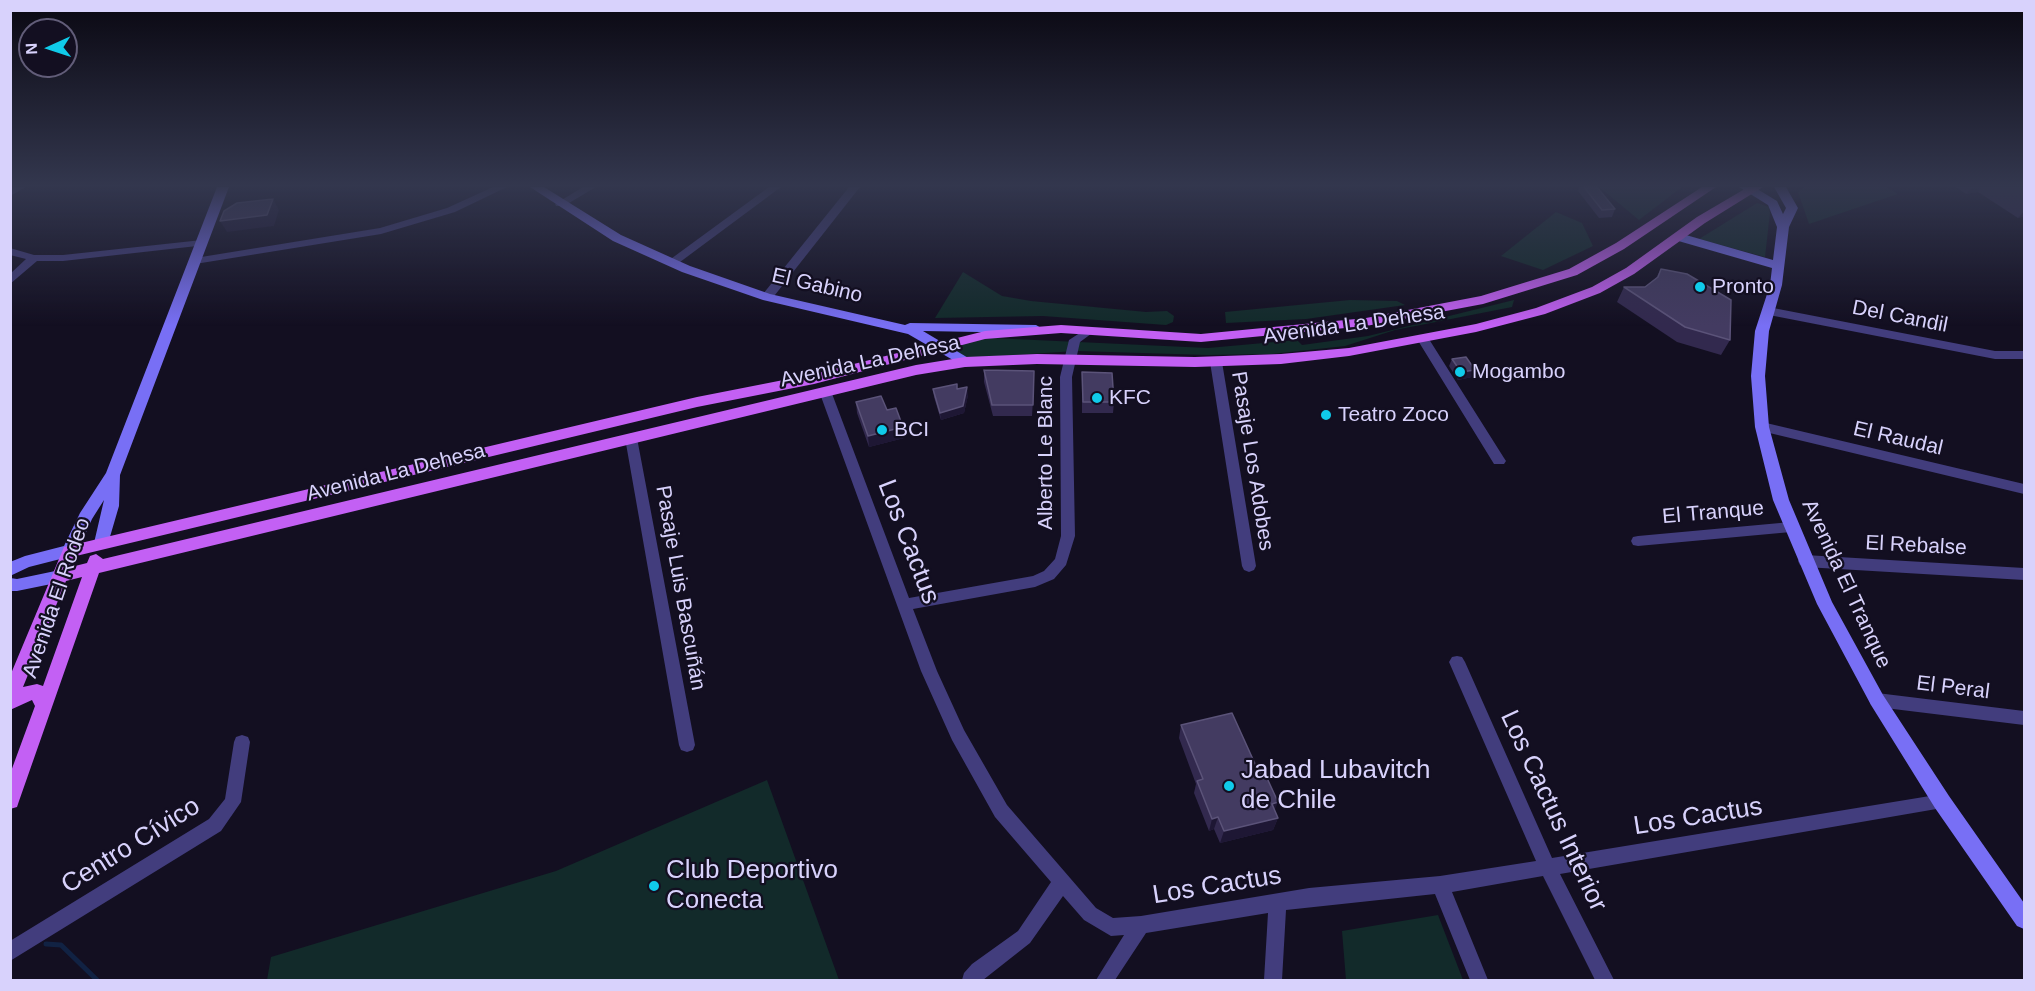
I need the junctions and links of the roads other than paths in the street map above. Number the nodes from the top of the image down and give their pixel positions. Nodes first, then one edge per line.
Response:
1 (206, 233) edge
2 (367, 233) edge
3 (609, 233) edge
4 (713, 233) edge
5 (818, 233) edge
6 (1640, 233) edge
7 (1685, 233) edge
8 (1782, 233) edge
9 (1679, 237) junction
10 (202, 243) junction
11 (10, 252) edge
12 (34, 258) junction
13 (195, 261) junction
14 (672, 263) junction
15 (1778, 266) junction
16 (10, 281) edge
17 (1525, 289) junction
18 (767, 297) junction
19 (1768, 310) junction
20 (1517, 318) junction
21 (896, 326) junction
22 (1047, 329) junction
23 (1089, 331) junction
24 (1423, 339) junction
25 (938, 346) junction
26 (2025, 355) edge
27 (1069, 359) junction
28 (965, 362) junction
29 (1216, 362) junction
30 (825, 391) junction
31 (1762, 427) junction
32 (632, 438) junction
33 (1499, 461) dead end
34 (113, 474) junction
35 (2025, 489) edge
36 (1791, 527) junction
37 (1638, 541) dead end
38 (102, 543) junction
39 (70, 551) junction
40 (1805, 561) junction
41 (1249, 566) dead end
42 (94, 568) junction
43 (10, 570) edge
44 (2025, 574) edge
45 (60, 576) junction
46 (10, 584) edge
47 (905, 605) junction
48 (1457, 662) dead end
49 (10, 698) edge
50 (1877, 700) junction
51 (10, 704) edge
52 (44, 707) junction
53 (2025, 718) edge
54 (242, 742) dead end
55 (687, 745) dead end
56 (10, 801) edge
57 (1942, 802) junction
58 (1548, 868) junction
59 (1062, 882) junction
60 (1440, 885) junction
61 (1278, 902) junction
62 (2025, 919) edge
63 (1141, 925) junction
64 (29, 939) junction
65 (10, 944) edge
66 (10, 952) edge
67 (971, 981) edge
68 (1105, 981) edge
69 (1273, 981) edge
70 (1479, 981) edge
71 (1605, 981) edge

1 - 10 main road, Avenida El Rodeo
2 - 13 street
3 - 14 main road, El Gabino
4 - 14 street
5 - 18 street
6 - 17 main road, Avenida La Dehesa
7 - 9 main road, Avenida La Dehesa
8 - 15 main road, Avenida El Tranque
9 - 15 main road
9 - 20 main road, Avenida La Dehesa
10 - 12 street
10 - 13 main road, Avenida El Rodeo
11 - 12 street
12 - 16 street
13 - 34 main road, Avenida El Rodeo
14 - 18 main road, El Gabino
15 - 19 main road, Avenida El Tranque
17 - 20 main road
17 - 23 main road, Avenida La Dehesa
18 - 21 main road, El Gabino
19 - 26 street, Del Candil
19 - 31 main road, Avenida El Tranque
20 - 24 main road, Avenida La Dehesa
21 - 22 main road, El Gabino
21 - 25 main road, El Gabino
22 - 23 main road, Avenida La Dehesa
22 - 25 main road, Avenida La Dehesa
23 - 27 street, Alberto Le Blanc
24 - 29 main road, Avenida La Dehesa
24 - 33 street
25 - 28 main road, El Gabino
25 - 38 main road, Avenida La Dehesa
27 - 28 main road, Avenida La Dehesa
27 - 29 main road, Avenida La Dehesa
27 - 47 street, Alberto Le Blanc
28 - 30 main road, Avenida La Dehesa
29 - 41 street, Pasaje Los Adobes
30 - 32 main road, Avenida La Dehesa
30 - 47 street, Los Cactus
31 - 35 street, El Raudal
31 - 36 main road, Avenida El Tranque
32 - 42 main road, Avenida La Dehesa
32 - 55 street, Pasaje Luis Bascuñán
34 - 38 main road, Avenida El Rodeo
34 - 39 main road, Avenida El Rodeo
36 - 37 street, El Tranque
36 - 40 main road, Avenida El Tranque
38 - 39 main road, Avenida La Dehesa
38 - 42 main road, Avenida El Rodeo
39 - 43 main road, Avenida La Dehesa
39 - 45 main road, Avenida El Rodeo
40 - 44 street, El Rebalse
40 - 50 main road, Avenida El Tranque
42 - 45 main road, Avenida La Dehesa
42 - 52 main road, Avenida El Rodeo
45 - 46 main road, Avenida La Dehesa
45 - 49 main road, Avenida El Rodeo
47 - 59 street, Los Cactus
48 - 58 street, Los Cactus Interior
50 - 53 street, El Peral
50 - 57 main road, Avenida El Tranque
51 - 52 main road
52 - 56 main road, Avenida El Rodeo
54 - 64 street, Centro Cívico
57 - 58 street, Los Cactus
57 - 62 main road, Avenida El Tranque
58 - 60 street, Los Cactus
58 - 71 street, Los Cactus Interior
59 - 63 street, Los Cactus
59 - 67 street
60 - 61 street, Los Cactus
60 - 70 street
61 - 63 street, Los Cactus
61 - 69 street
63 - 68 street
64 - 65 street, Centro Cívico
64 - 66 street, Centro Cívico

